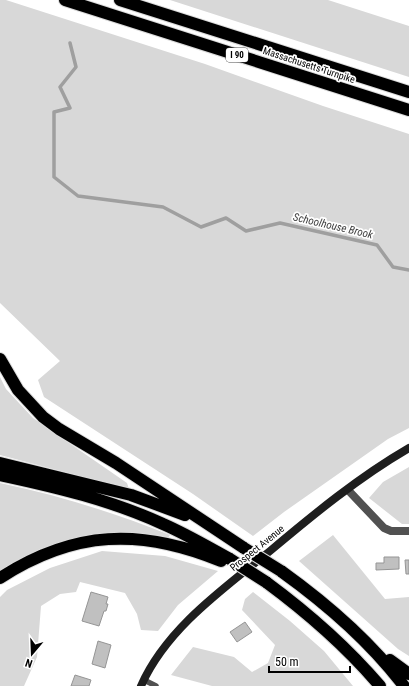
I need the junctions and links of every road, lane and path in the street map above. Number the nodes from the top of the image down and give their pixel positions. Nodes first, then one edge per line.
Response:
1 (66, 0) edge
2 (120, 0) edge
3 (409, 92) edge
4 (409, 110) edge
5 (0, 359) edge
6 (409, 448) edge
7 (0, 463) edge
8 (0, 475) edge
9 (348, 490) junction
10 (217, 531) junction
11 (409, 531) edge
12 (228, 561) junction
13 (0, 578) edge
14 (362, 638) junction
15 (409, 674) edge
16 (142, 683) edge
17 (156, 686) edge
18 (380, 686) edge
19 (404, 686) edge

1 - 4 highway, Massachusetts Turnpike / I 90
2 - 3 highway, Massachusetts Turnpike / I 90
5 - 10 highway
6 - 9 street, Prospect Avenue
7 - 10 highway
8 - 12 highway
9 - 11 street
9 - 16 street, Prospect Avenue
10 - 14 highway, bridge
12 - 13 highway
12 - 18 highway, bridge
14 - 15 highway
14 - 19 highway
16 - 17 lane

